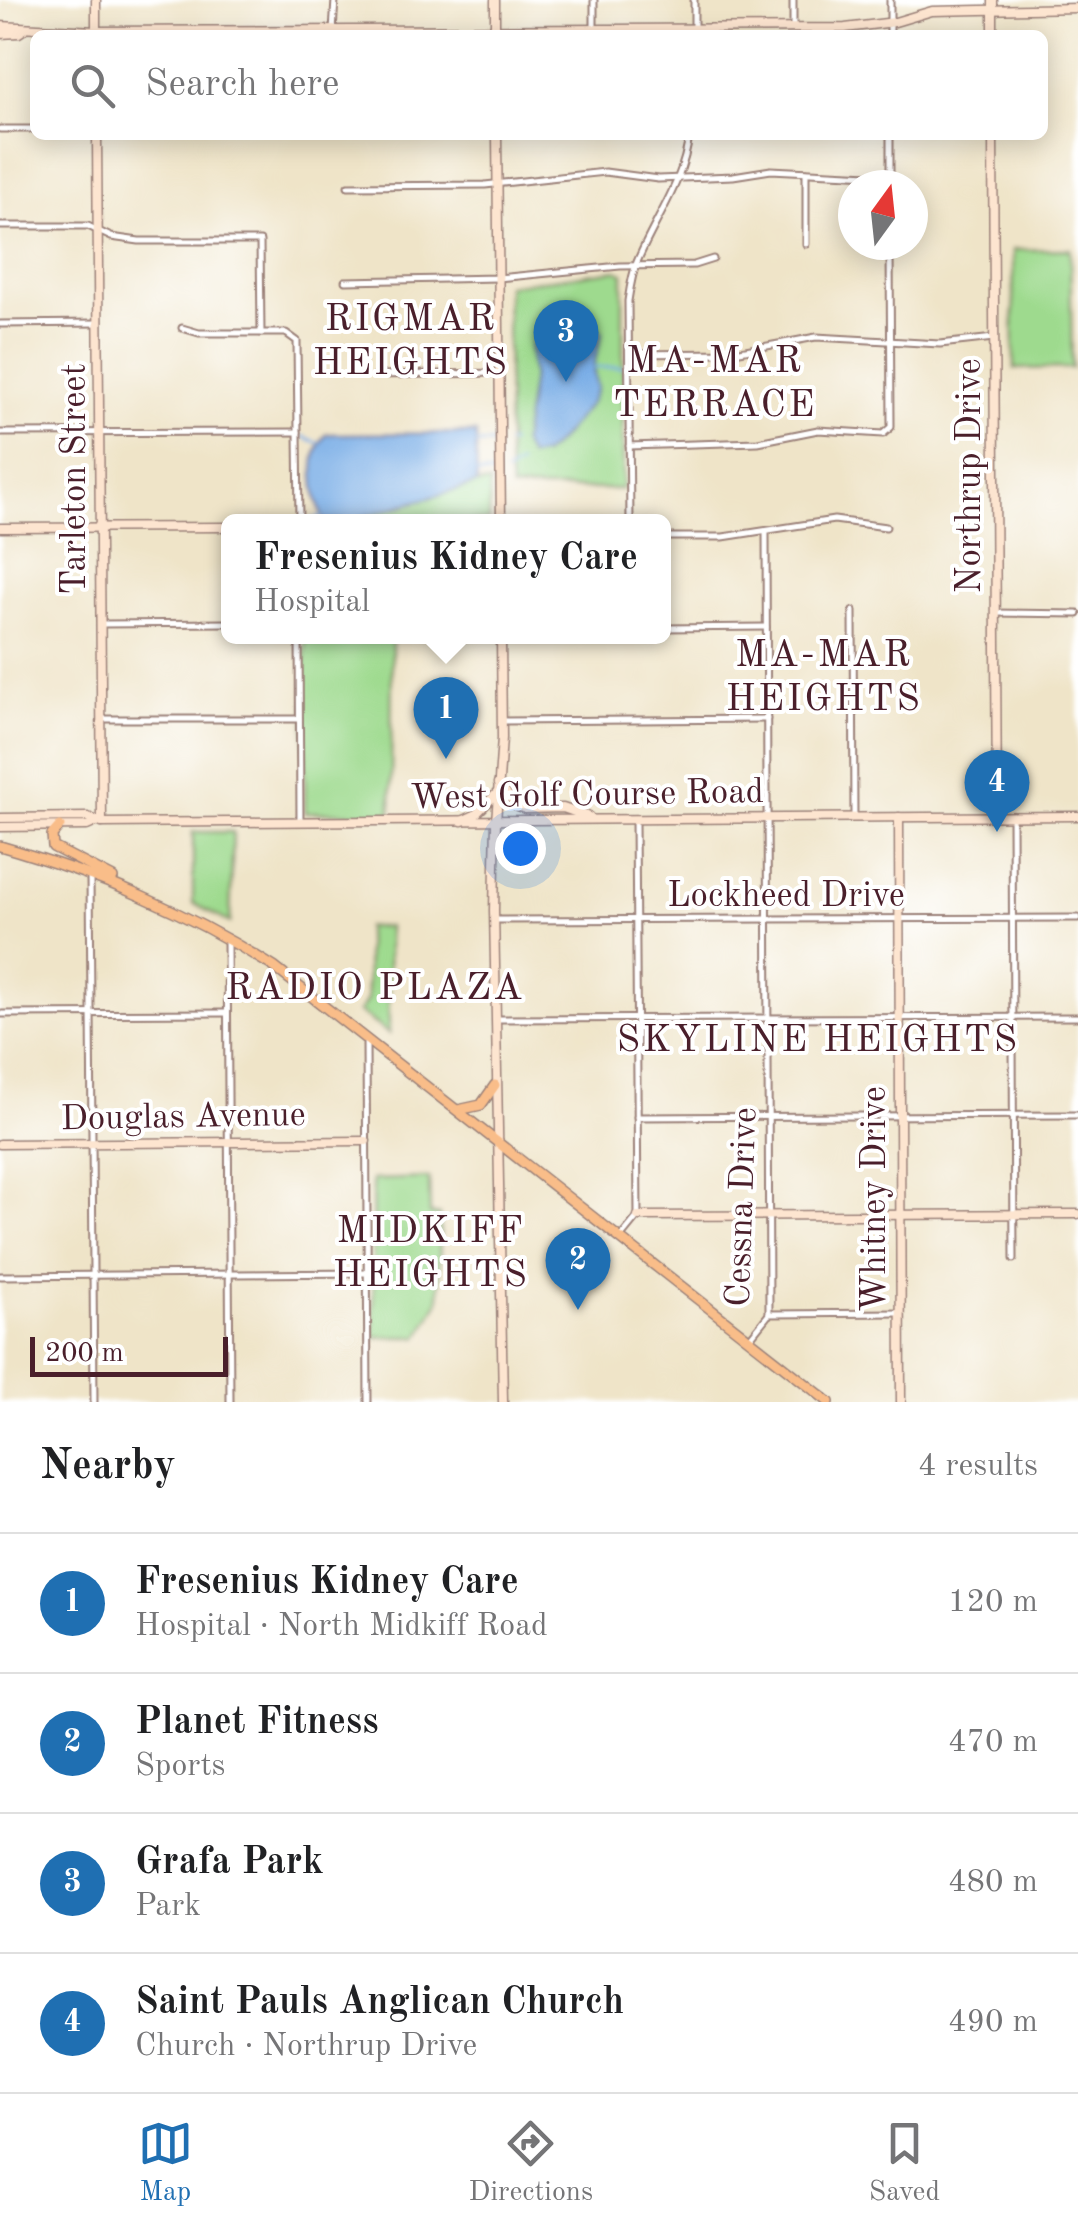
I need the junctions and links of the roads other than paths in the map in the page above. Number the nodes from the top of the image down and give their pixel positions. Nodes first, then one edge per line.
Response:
1 (96, 0) edge
2 (335, 0) edge
3 (495, 0) edge
4 (594, 0) edge
5 (694, 0) edge
6 (793, 0) edge
7 (890, 0) edge
8 (993, 4) edge
9 (1078, 8) edge
10 (890, 22) junction
11 (0, 26) edge
12 (794, 28) junction
13 (26, 29) junction
14 (44, 30) edge
15 (96, 30) edge
16 (334, 30) edge
17 (495, 30) edge
18 (594, 30) edge
19 (694, 30) edge
20 (744, 30) edge
21 (890, 30) edge
22 (993, 30) edge
23 (0, 34) edge
24 (0, 129) edge
25 (30, 129) edge
26 (97, 140) edge
27 (498, 140) edge
28 (688, 140) edge
29 (890, 140) edge
30 (993, 140) edge
31 (890, 170) edge
32 (806, 171) junction
33 (838, 173) edge
34 (678, 179) junction
35 (499, 182) junction
36 (348, 186) dead end
37 (0, 226) edge
38 (98, 230) junction
39 (806, 244) dead end
40 (713, 260) dead end
41 (890, 260) edge
42 (635, 266) junction
43 (498, 278) junction
44 (345, 281) dead end
45 (99, 323) junction
46 (0, 324) edge
47 (182, 328) dead end
48 (260, 333) junction
49 (994, 338) junction
50 (890, 343) junction
51 (628, 354) junction
52 (500, 373) junction
53 (377, 375) dead end
54 (100, 432) junction
55 (298, 432) junction
56 (0, 433) edge
57 (629, 446) junction
58 (299, 514) edge
59 (500, 514) edge
60 (630, 514) edge
61 (221, 527) edge
62 (0, 528) edge
63 (101, 528) junction
64 (886, 528) dead end
65 (766, 532) junction
66 (671, 537) edge
67 (853, 612) dead end
68 (996, 612) junction
69 (1078, 614) edge
70 (221, 622) edge
71 (101, 624) junction
72 (671, 628) edge
73 (766, 628) junction
74 (299, 644) edge
75 (501, 644) edge
76 (299, 718) junction
77 (101, 719) junction
78 (767, 719) junction
79 (502, 721) junction
80 (498, 788) junction
81 (899, 816) junction
82 (998, 816) junction
83 (1012, 816) junction
84 (1078, 816) edge
85 (854, 817) junction
86 (0, 818) edge
87 (768, 819) junction
88 (598, 820) junction
89 (635, 820) junction
90 (99, 822) junction
91 (300, 822) junction
92 (460, 822) junction
93 (496, 822) junction
94 (60, 826) junction
95 (0, 827) edge
96 (0, 846) edge
97 (90, 873) junction
98 (128, 888) junction
99 (1078, 918) edge
100 (768, 919) junction
101 (900, 919) junction
102 (1012, 919) junction
103 (494, 920) junction
104 (636, 920) junction
105 (226, 938) junction
106 (227, 1012) junction
107 (0, 1014) edge
108 (91, 1014) junction
109 (1013, 1017) junction
110 (1078, 1017) edge
111 (768, 1018) junction
112 (900, 1018) junction
113 (495, 1019) junction
114 (636, 1019) junction
115 (366, 1037) junction
116 (495, 1086) junction
117 (458, 1110) junction
118 (1078, 1115) edge
119 (900, 1116) junction
120 (1014, 1116) junction
121 (637, 1117) junction
122 (768, 1117) junction
123 (366, 1141) junction
124 (228, 1142) junction
125 (498, 1142) junction
126 (92, 1143) junction
127 (0, 1144) edge
128 (900, 1214) junction
129 (1014, 1214) junction
130 (1078, 1214) edge
131 (769, 1215) junction
132 (638, 1216) junction
133 (620, 1238) junction
134 (1014, 1259) dead end
135 (368, 1273) junction
136 (229, 1274) junction
137 (94, 1275) junction
138 (0, 1276) edge
139 (901, 1313) junction
140 (769, 1314) junction
141 (749, 1339) junction
142 (94, 1402) edge
143 (230, 1402) edge
144 (368, 1402) edge
145 (503, 1402) edge
146 (828, 1402) edge
147 (901, 1402) edge

1 - 15 street
2 - 16 street
3 - 17 street
4 - 18 street
5 - 19 street
6 - 12 street
7 - 10 street
8 - 9 street
8 - 10 street
8 - 22 street
10 - 12 street
10 - 21 street
11 - 13 street
12 - 20 street
13 - 14 street
13 - 23 street
24 - 25 street
26 - 38 street, Tarleton Street
27 - 35 street
28 - 34 street
29 - 31 street
30 - 49 street, Northrup Drive
32 - 33 street
32 - 34 street
32 - 39 street
34 - 35 street
34 - 42 street
35 - 36 street
35 - 43 street
37 - 38 street
38 - 45 street, Tarleton Street
38 - 48 street
40 - 42 street
41 - 50 street
42 - 43 street
42 - 51 street
43 - 44 street
43 - 52 street
45 - 46 street
45 - 54 street, Tarleton Street
47 - 48 street
48 - 55 street
49 - 50 street
49 - 68 street, Northrup Drive
50 - 51 street
50 - 57 street
51 - 57 street
52 - 53 street
52 - 59 street
54 - 55 street
54 - 56 street
54 - 63 street, Tarleton Street
55 - 58 street
57 - 60 street
61 - 63 street
62 - 63 street
63 - 71 street, Tarleton Street
64 - 65 street
65 - 66 street
65 - 73 street, Cessna Drive
67 - 85 street
68 - 69 street
68 - 82 street, Northrup Drive
70 - 71 street
71 - 77 street, Tarleton Street
72 - 73 street
73 - 78 street, Cessna Drive
74 - 76 street
75 - 79 street
76 - 77 street
76 - 91 street
77 - 90 street, Tarleton Street
78 - 79 street
78 - 87 street, Cessna Drive
79 - 80 street
80 - 88 street
80 - 92 street
80 - 93 street
81 - 82 street, West Golf Course Road
81 - 85 street, West Golf Course Road
81 - 101 street, Whitney Drive
82 - 83 street, West Golf Course Road
83 - 84 street, West Golf Course Road
83 - 102 street
85 - 87 street, West Golf Course Road
86 - 90 street, West Golf Course Road
87 - 89 street, West Golf Course Road
87 - 100 street, Cessna Drive
88 - 89 street, West Golf Course Road
88 - 93 street, West Golf Course Road
89 - 104 street
90 - 91 street, West Golf Course Road
90 - 94 street, West Golf Course Road
91 - 92 street, West Golf Course Road
92 - 93 street, West Golf Course Road
93 - 103 street
94 - 95 street, West Golf Course Road
94 - 98 main road
96 - 97 main road
97 - 98 main road
97 - 108 street
98 - 105 main road
99 - 102 street, Lockheed Drive
100 - 101 street, Lockheed Drive
100 - 104 street, Lockheed Drive
100 - 111 street, Cessna Drive
101 - 102 street, Lockheed Drive
101 - 112 street, Whitney Drive
102 - 109 street
103 - 104 street, Lockheed Drive
103 - 113 street
104 - 114 street
105 - 106 street
105 - 115 main road
106 - 108 street
106 - 124 street
107 - 108 street
108 - 126 street
109 - 110 street
109 - 112 street
109 - 120 street
111 - 112 street
111 - 114 street
111 - 122 street, Cessna Drive
112 - 119 street, Whitney Drive
113 - 114 street
113 - 116 street
114 - 121 street
115 - 117 main road
115 - 123 street
116 - 117 main road
116 - 125 street
117 - 125 main road
118 - 120 street
119 - 120 street
119 - 122 street
119 - 128 street, Whitney Drive
120 - 129 street
121 - 122 street
121 - 132 street
122 - 131 street, Cessna Drive
123 - 124 street, Douglas Avenue
123 - 135 street
124 - 126 street, Douglas Avenue
124 - 136 street
125 - 133 main road
125 - 145 street
126 - 127 street, Douglas Avenue
126 - 137 street
128 - 129 street
128 - 131 street
128 - 139 street, Whitney Drive
129 - 130 street
129 - 134 street
131 - 132 street
131 - 140 street, Cessna Drive
132 - 133 street
133 - 141 main road
135 - 136 street
135 - 144 street
136 - 137 street
136 - 143 street
137 - 138 street
137 - 142 street
139 - 140 street
139 - 147 street, Whitney Drive
140 - 141 street, Cessna Drive
141 - 146 main road

